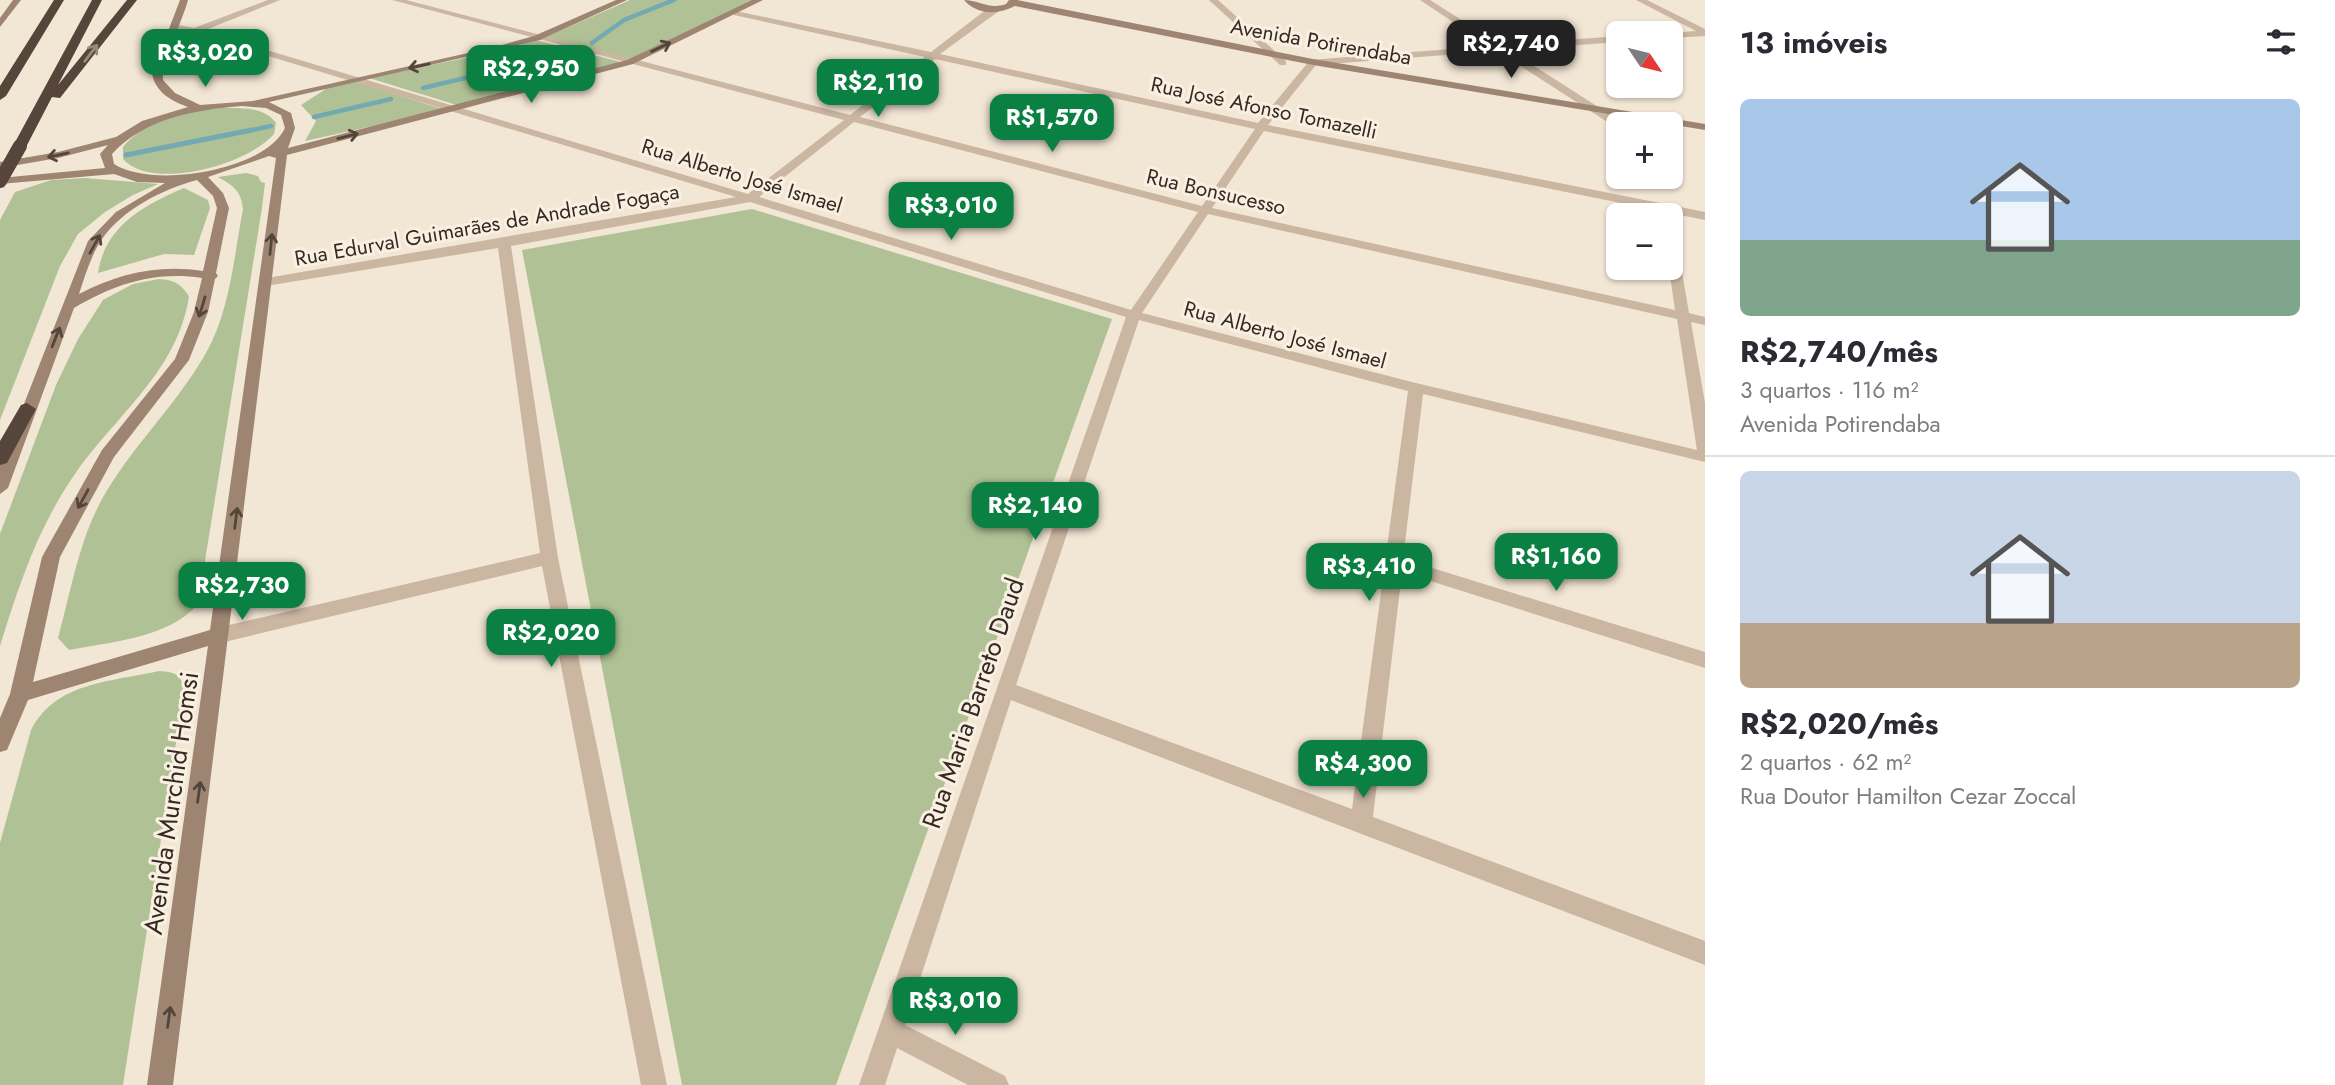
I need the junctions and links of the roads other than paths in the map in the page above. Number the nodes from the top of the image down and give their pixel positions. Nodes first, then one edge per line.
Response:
1 (17, 0) edge
2 (59, 0) edge
3 (97, 0) edge
4 (132, 0) edge
5 (184, 0) edge
6 (276, 0) edge
7 (396, 0) edge
8 (623, 0) edge
9 (759, 0) edge
10 (1213, 0) edge
11 (1424, 0) edge
12 (1640, 0) edge
13 (965, 1) edge
14 (999, 7) edge
15 (734, 12) junction
16 (0, 24) edge
17 (176, 26) junction
18 (196, 30) junction
19 (1705, 33) edge
20 (1684, 34) edge
21 (537, 37) junction
22 (171, 40) junction
23 (1606, 40) edge
24 (1498, 47) junction
25 (932, 57) junction
26 (1280, 59) junction
27 (630, 62) junction
28 (1310, 65) junction
29 (361, 79) junction
30 (0, 96) edge
31 (44, 99) junction
32 (249, 103) junction
33 (197, 107) junction
34 (457, 109) junction
35 (1598, 111) junction
36 (1606, 116) edge
37 (852, 119) junction
38 (1606, 120) edge
39 (1261, 127) junction
40 (1705, 127) edge
41 (1683, 132) edge
42 (1705, 135) edge
43 (116, 140) junction
44 (283, 146) junction
45 (0, 165) edge
46 (115, 171) junction
47 (194, 177) junction
48 (0, 181) edge
49 (750, 198) junction
50 (1623, 203) edge
51 (1204, 211) junction
52 (1683, 214) edge
53 (1705, 216) edge
54 (504, 243) junction
55 (211, 275) junction
56 (1678, 280) edge
57 (266, 282) junction
58 (68, 306) junction
59 (1134, 316) junction
60 (1685, 317) junction
61 (1705, 321) edge
62 (1416, 388) junction
63 (27, 409) junction
64 (1705, 450) edge
65 (0, 457) edge
66 (1705, 457) edge
67 (0, 488) edge
68 (549, 558) junction
69 (1394, 563) junction
70 (220, 635) junction
71 (1705, 660) edge
72 (1005, 689) junction
73 (20, 694) junction
74 (0, 743) edge
75 (1361, 822) junction
76 (1705, 953) edge
77 (892, 1032) junction
78 (160, 1085) edge
79 (654, 1085) edge
80 (872, 1085) edge
81 (996, 1085) edge

1 - 16 main road
2 - 30 highway
3 - 31 highway
31 -> 4 highway
5 - 17 main road
6 - 18 street
7 - 21 street, Rua Bonsucesso
8 - 21 main road
9 - 15 main road
10 - 26 street
11 - 24 street
12 - 19 street
13 - 14 main road, Avenida Potirendaba
14 - 25 street, Rua Edurval Guimarães de Andrade Fogaça
14 - 26 main road, Avenida Potirendaba
15 - 25 street, Rua José Afonso Tomazelli
27 -> 15 main road
17 - 18 street, Rua Alberto José Ismael
17 - 22 main road
18 - 22 street
18 - 29 street, Rua Alberto José Ismael
19 - 20 street
21 - 27 street, Rua Bonsucesso
21 -> 29 main road
22 - 33 main road
23 - 24 street
24 - 28 street
24 - 35 street
25 - 37 street, Rua Edurval Guimarães de Andrade Fogaça
25 - 39 street, Rua José Afonso Tomazelli
26 - 28 main road, Avenida Potirendaba
27 - 34 main road
27 - 37 street, Rua Bonsucesso
28 - 35 main road, Avenida Potirendaba
28 - 38 main road, Avenida Potirendaba
28 - 39 street, Rua Maria Barreto Daud
29 - 32 main road
29 - 34 street, Rua Alberto José Ismael
31 - 48 highway, bridge
32 - 33 main road
32 - 44 main road, Avenida Murchid Homsi
33 - 43 main road
44 -> 34 main road
34 - 49 street, Rua Alberto José Ismael
35 - 36 street
35 - 40 main road, Avenida Potirendaba
37 - 49 street, Rua Edurval Guimarães de Andrade Fogaça
37 - 51 street, Rua Bonsucesso
39 - 50 street, Rua José Afonso Tomazelli
39 - 51 street, Rua Maria Barreto Daud
41 - 42 main road
43 -> 45 main road
43 - 46 main road
44 - 47 main road
57 -> 44 main road, Avenida Murchid Homsi
46 - 47 main road
46 - 48 main road
47 - 55 main road
58 -> 47 main road
49 - 54 street, Rua Edurval Guimarães de Andrade Fogaça
49 - 59 street, Rua Alberto José Ismael
51 - 59 street, Rua Maria Barreto Daud
51 - 60 street, Rua Bonsucesso
52 - 53 street, Rua José Afonso Tomazelli
54 - 57 street, Rua Edurval Guimarães de Andrade Fogaça
54 - 68 street
55 - 58 main road
55 -> 73 main road
56 - 60 street
70 -> 57 main road, Avenida Murchid Homsi
63 -> 58 main road
59 - 62 street, Rua Alberto José Ismael
59 - 72 street, Rua Maria Barreto Daud
60 - 61 street, Rua Bonsucesso
60 - 64 street
62 - 66 street, Rua Alberto José Ismael
62 - 69 street
63 - 65 highway
63 - 67 main road
68 - 70 street
68 - 79 street
69 - 71 street
69 - 75 street
70 - 73 main road
78 -> 70 main road, Avenida Murchid Homsi
72 - 75 street
72 - 77 street, Rua Maria Barreto Daud
73 - 74 main road
75 - 76 street
77 - 80 street, Rua Maria Barreto Daud
77 - 81 street

